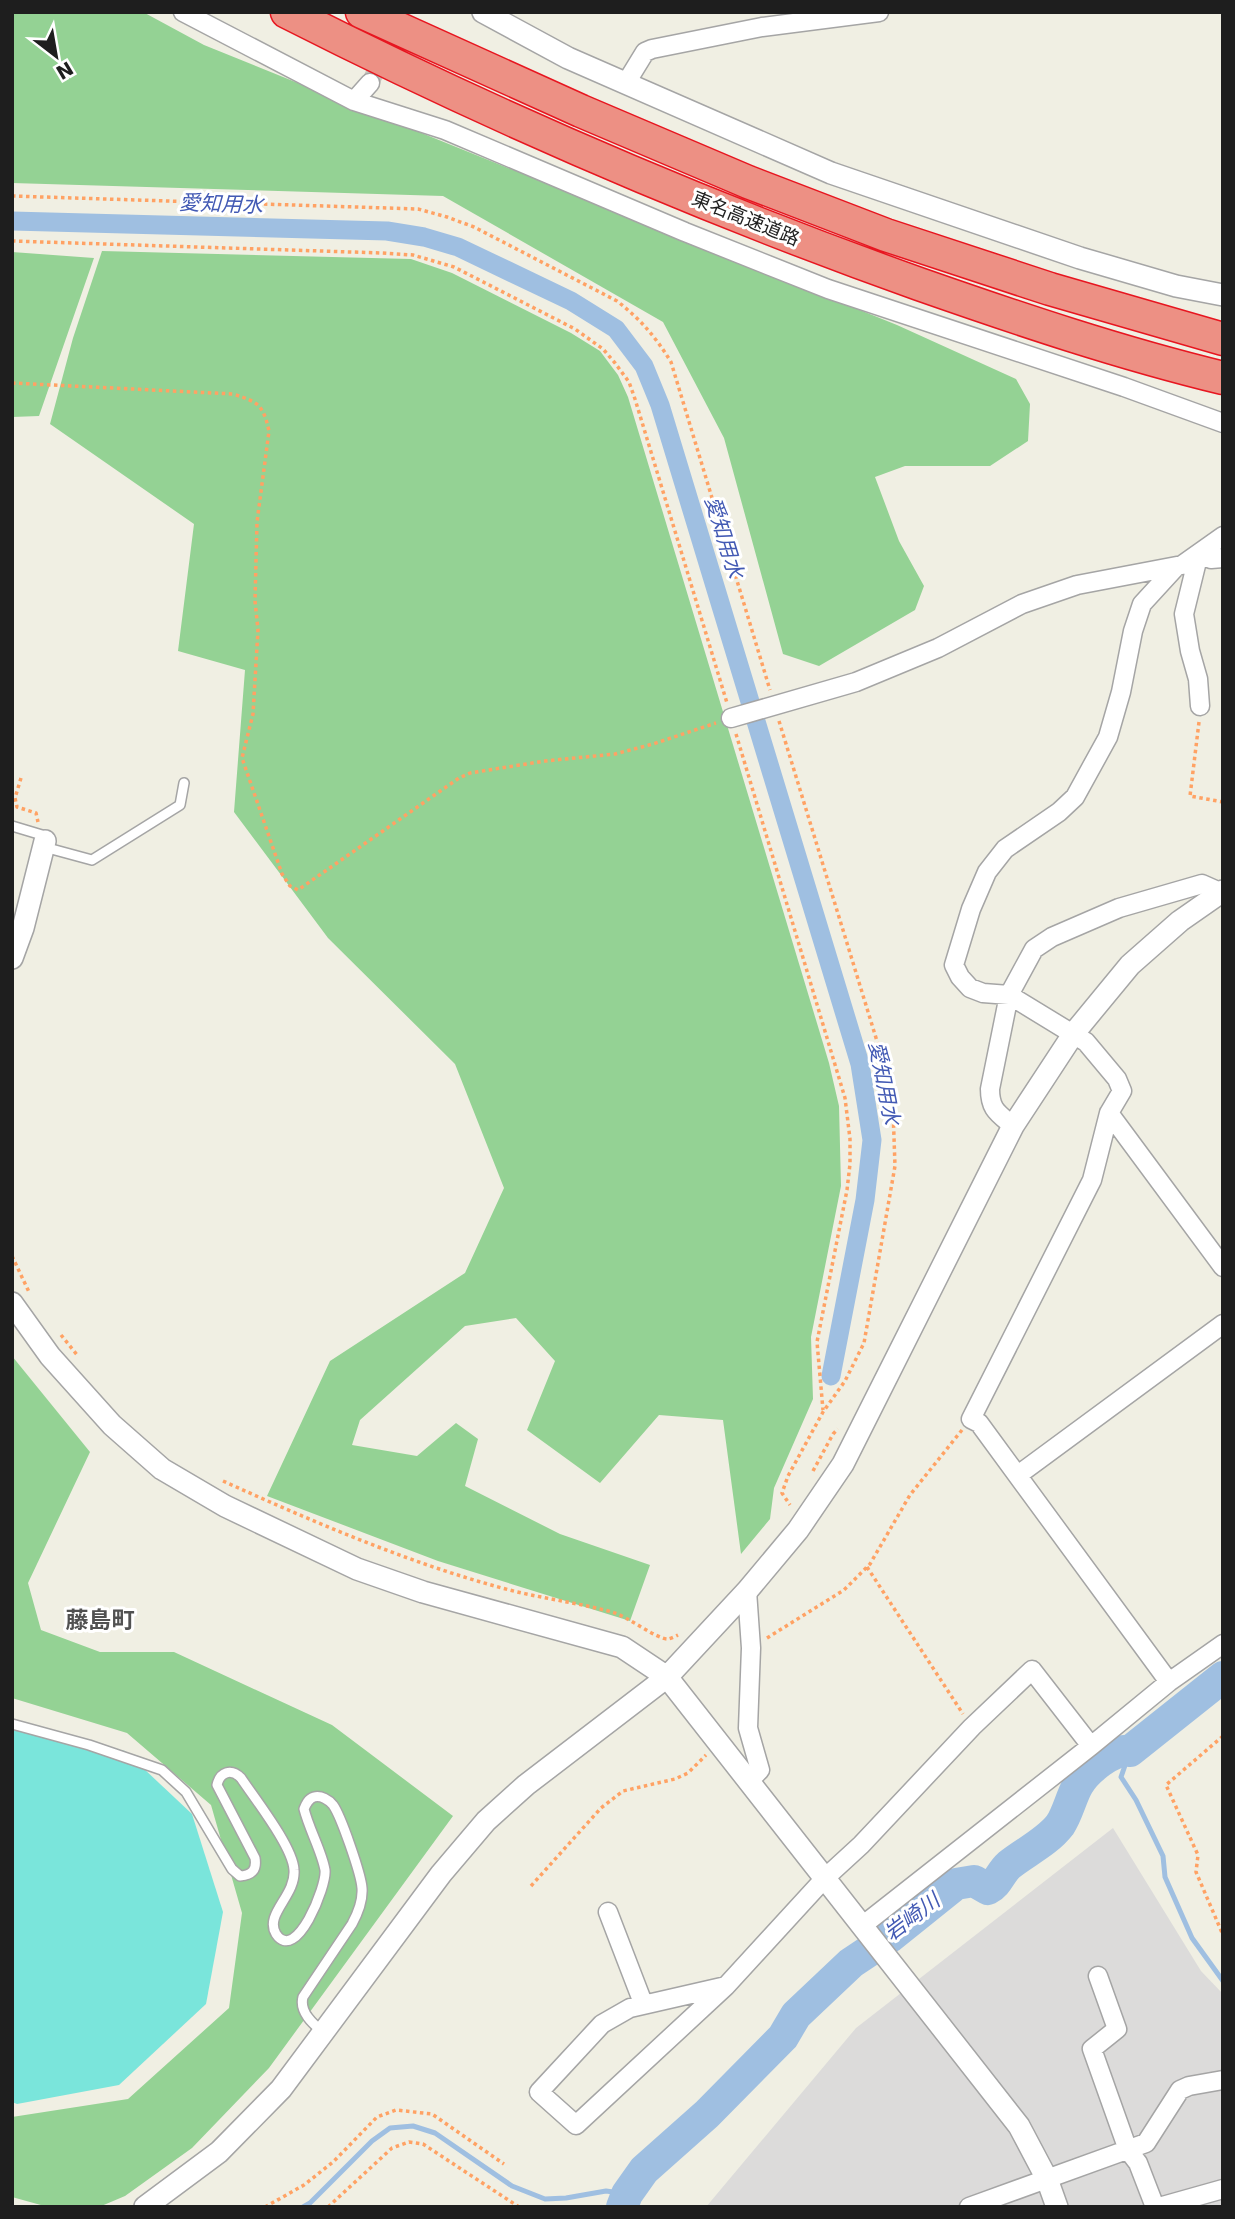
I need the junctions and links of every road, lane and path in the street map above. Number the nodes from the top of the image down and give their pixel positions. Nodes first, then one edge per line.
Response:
1 (183, 12) edge
2 (287, 12) edge
3 (362, 12) edge
4 (483, 12) edge
5 (879, 12) edge
6 (370, 83) tunnel mouth
7 (626, 83) junction
8 (354, 101) junction
9 (12, 196) edge
10 (12, 241) edge
11 (1223, 295) edge
12 (1223, 339) edge
13 (1223, 378) edge
14 (12, 383) edge
15 (1223, 424) edge
16 (1223, 536) edge
17 (1199, 553) junction
18 (1223, 558) edge
19 (1175, 568) junction
20 (774, 705) junction
21 (1200, 706) joint
22 (731, 718) junction
23 (21, 779) dead end
24 (184, 783) dead end
25 (1223, 802) edge
26 (12, 825) edge
27 (43, 841) junction
28 (1221, 891) edge
29 (12, 958) edge
30 (1009, 996) junction
31 (1074, 1033) junction
32 (1109, 1113) junction
33 (1013, 1126) junction
34 (12, 1256) edge
35 (1223, 1267) edge
36 (22, 1300) edge
37 (1223, 1324) edge
38 (57, 1330) dead end
39 (81, 1360) dead end
40 (823, 1412) junction
41 (971, 1419) junction
42 (1018, 1475) junction
43 (218, 1478) dead end
44 (790, 1505) dead end
45 (867, 1567) junction
46 (747, 1591) junction
47 (686, 1631) dead end
48 (1223, 1644) edge
49 (751, 1648) junction
50 (667, 1678) junction
51 (1169, 1682) junction
52 (12, 1724) edge
53 (972, 1727) junction
54 (1223, 1736) edge
55 (720, 1744) junction
56 (1091, 1746) junction
57 (749, 1782) junction
58 (825, 1878) junction
59 (531, 1886) dead end
60 (608, 1912) dead end
61 (864, 1928) junction
62 (1223, 1935) edge
63 (1098, 1976) dead end
64 (726, 1986) junction
65 (643, 2003) junction
66 (324, 2033) junction
67 (1223, 2080) edge
68 (1128, 2150) junction
69 (504, 2164) dead end
70 (1047, 2179) junction
71 (1223, 2189) edge
72 (989, 2203) edge
73 (145, 2207) edge
74 (265, 2207) edge
75 (328, 2207) edge
76 (519, 2207) edge
77 (969, 2207) edge
78 (1057, 2207) edge
79 (1157, 2207) edge

1 - 8 street
2 - 13 highway, 東名高速道路
3 - 12 highway, 東名高速道路
4 - 7 street
5 - 7 street
6 - 8 street
7 - 11 street
8 - 15 street
9 - 20 path
10 - 22 path
14 - 22 path
16 - 17 street
17 - 18 street
17 - 19 street
17 - 21 street
19 - 20 street
19 - 30 street
20 - 22 street
20 - 40 path
21 - 25 path
22 - 40 path
23 - 27 path
24 - 27 lane
26 - 27 lane
27 - 29 street
28 - 30 street
28 - 31 street
30 - 31 street
30 - 33 street
31 - 32 street
31 - 33 street
32 - 35 street
32 - 41 street
33 - 46 street
34 - 36 path
36 - 50 street
37 - 42 street
38 - 39 path
40 - 44 path
41 - 42 street
41 - 45 path
42 - 51 street
43 - 47 path
45 - 49 path
45 - 53 path
46 - 49 street
46 - 50 street
48 - 51 street
49 - 57 street
50 - 55 street
50 - 66 street
51 - 56 street
52 - 66 lane
53 - 56 street
53 - 58 street
54 - 62 path
55 - 57 street
55 - 59 path
56 - 61 street
57 - 58 street
58 - 61 street
58 - 64 street
60 - 65 street
61 - 70 street
63 - 68 street
64 - 65 street
64 - 65 street
66 - 73 street
67 - 68 street
68 - 70 street
68 - 79 street
69 - 74 path
70 - 72 street
70 - 78 street
71 - 79 street
72 - 77 street
75 - 76 path

